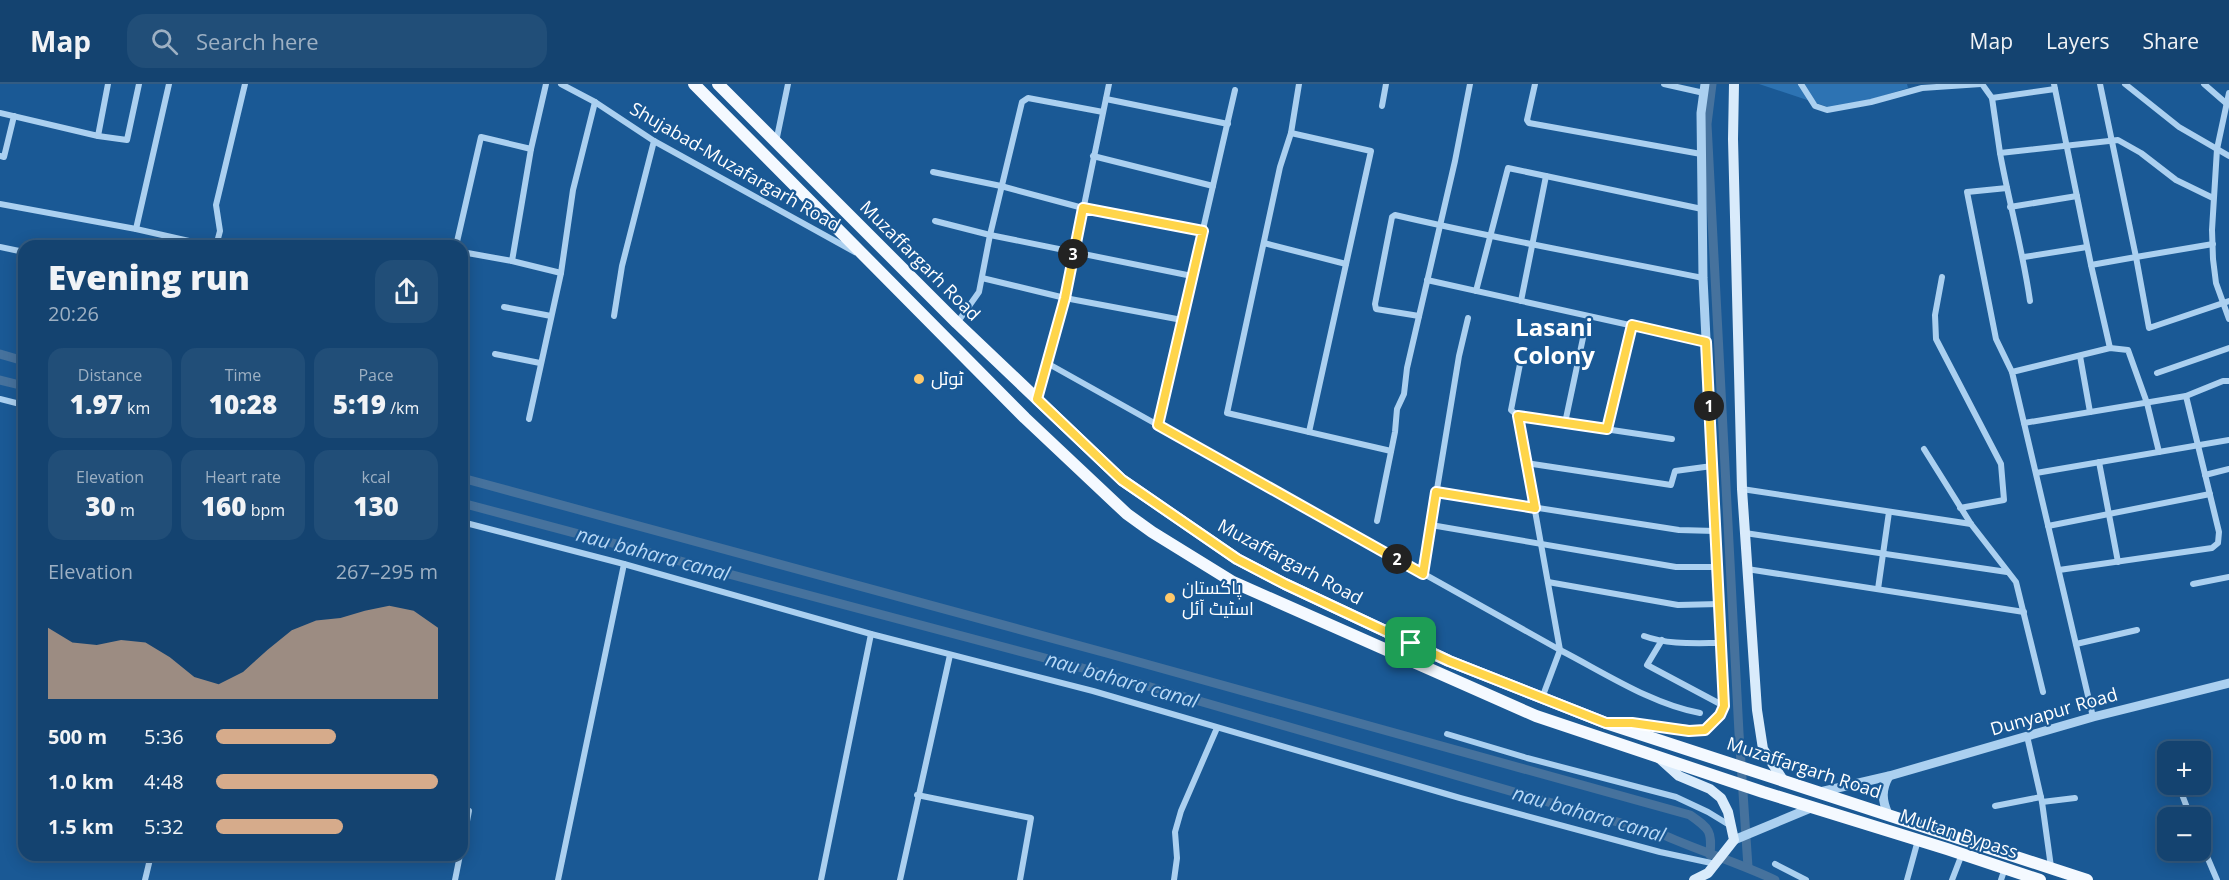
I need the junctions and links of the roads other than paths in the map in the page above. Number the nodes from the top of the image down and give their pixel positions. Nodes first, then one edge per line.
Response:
1 (108, 84) edge
2 (139, 84) edge
3 (169, 84) edge
4 (245, 84) edge
5 (546, 84) edge
6 (561, 84) edge
7 (694, 84) edge
8 (718, 84) edge
9 (788, 84) edge
10 (1108, 84) edge
11 (1299, 84) edge
12 (1386, 84) edge
13 (1470, 84) edge
14 (1535, 84) edge
15 (1664, 84) edge
16 (1734, 84) edge
17 (1801, 84) edge
18 (1981, 84) edge
19 (2100, 84) edge
20 (2125, 84) edge
21 (2204, 84) edge
22 (2055, 86) edge
23 (1705, 88) edge
24 (1236, 90) dead end
25 (2229, 93) edge
26 (1992, 98) junction
27 (1106, 99) junction
28 (595, 102) junction
29 (2227, 104) junction
30 (1382, 106) dead end
31 (1103, 112) junction
32 (0, 113) edge
33 (14, 116) junction
34 (1228, 124) junction
35 (1291, 133) junction
36 (98, 136) junction
37 (2112, 140) junction
38 (654, 141) junction
39 (776, 143) junction
40 (2067, 145) junction
41 (531, 149) junction
42 (2217, 149) junction
43 (2000, 153) junction
44 (1701, 154) junction
45 (0, 156) edge
46 (1093, 156) junction
47 (2229, 156) edge
48 (933, 172) dead end
49 (1546, 176) junction
50 (1001, 186) junction
51 (1213, 186) junction
52 (2007, 188) junction
53 (2077, 196) junction
54 (2213, 198) junction
55 (0, 204) edge
56 (2010, 207) junction
57 (1083, 208) junction
58 (1702, 209) junction
59 (935, 221) dead end
60 (1440, 226) junction
61 (135, 229) junction
62 (1203, 231) junction
63 (990, 235) junction
64 (1490, 237) junction
65 (184, 240) edge
66 (218, 240) edge
67 (457, 240) edge
68 (1264, 243) junction
69 (1532, 244) junction
70 (2213, 244) junction
71 (0, 246) edge
72 (2087, 247) junction
73 (18, 250) edge
74 (1074, 251) junction
75 (468, 253) edge
76 (863, 256) junction
77 (2024, 257) junction
78 (2136, 257) junction
79 (512, 261) junction
80 (1346, 264) junction
81 (2091, 265) junction
82 (561, 273) junction
83 (1192, 276) junction
84 (1942, 277) dead end
85 (982, 278) junction
86 (1703, 278) junction
87 (1427, 280) junction
88 (1476, 291) junction
89 (1065, 298) junction
90 (1521, 301) junction
91 (2030, 301) dead end
92 (2226, 302) edge
93 (504, 307) dead end
94 (551, 316) junction
95 (614, 316) dead end
96 (1419, 316) junction
97 (1468, 318) dead end
98 (2229, 319) edge
99 (1182, 320) junction
100 (957, 323) junction
101 (1632, 325) junction
102 (1583, 338) dead end
103 (1706, 342) junction
104 (2110, 348) junction
105 (2229, 348) edge
106 (495, 354) dead end
107 (2080, 356) junction
108 (540, 363) junction
109 (1047, 363) junction
110 (1520, 364) dead end
111 (2012, 372) junction
112 (2157, 373) dead end
113 (2229, 381) edge
114 (2186, 396) junction
115 (0, 399) edge
116 (1037, 399) junction
117 (2147, 403) junction
118 (18, 404) edge
119 (2090, 412) junction
120 (1518, 416) junction
121 (529, 419) dead end
122 (1565, 423) junction
123 (2024, 423) junction
124 (1158, 425) junction
125 (1607, 429) junction
126 (1309, 432) junction
127 (1672, 439) dead end
128 (2229, 440) edge
129 (2198, 446) junction
130 (1924, 449) dead end
131 (1390, 451) junction
132 (2159, 452) junction
133 (2099, 462) junction
134 (1526, 463) junction
135 (1712, 466) junction
136 (2229, 469) edge
137 (2036, 473) junction
138 (2205, 475) junction
139 (1742, 489) junction
140 (1436, 492) junction
141 (2210, 494) junction
142 (1535, 508) junction
143 (1960, 508) junction
144 (1889, 512) junction
145 (2109, 514) junction
146 (1377, 522) dead end
147 (468, 524) edge
148 (1971, 524) junction
149 (1431, 525) junction
150 (2048, 526) junction
151 (1715, 531) junction
152 (1745, 533) junction
153 (1541, 544) junction
154 (1882, 553) junction
155 (2118, 562) junction
156 (624, 564) junction
157 (1717, 567) junction
158 (1747, 569) junction
159 (2059, 570) junction
160 (2007, 572) junction
161 (1423, 574) junction
162 (2229, 577) edge
163 (1548, 582) junction
164 (2193, 584) dead end
165 (1878, 589) junction
166 (1719, 604) junction
167 (2024, 612) junction
168 (2137, 630) dead end
169 (871, 634) junction
170 (1644, 636) dead end
171 (1662, 640) junction
172 (1411, 643) junction
173 (1721, 643) junction
174 (2076, 644) junction
175 (1560, 651) junction
176 (950, 655) junction
177 (1404, 658) junction
178 (2229, 684) edge
179 (2043, 692) dead end
180 (1542, 698) junction
181 (1724, 706) junction
182 (1700, 713) dead end
183 (2093, 717) junction
184 (1606, 723) junction
185 (1218, 728) junction
186 (1447, 734) dead end
187 (2027, 736) junction
188 (1657, 756) junction
189 (1889, 776) junction
190 (1784, 780) junction
191 (1763, 792) joint
192 (1819, 792) junction
193 (917, 795) junction
194 (2075, 798) dead end
195 (2042, 800) junction
196 (1995, 806) dead end
197 (1813, 807) junction
198 (1888, 814) junction
199 (1731, 826) junction
200 (1918, 840) junction
201 (1734, 841) junction
202 (1962, 854) junction
203 (150, 861) edge
204 (459, 861) edge
205 (2209, 861) edge
206 (2036, 862) junction
207 (1716, 864) junction
208 (1775, 864) dead end
209 (2050, 867) junction
210 (2003, 874) edge
211 (2036, 878) edge
212 (146, 880) edge
213 (455, 880) edge
214 (558, 880) edge
215 (820, 880) edge
216 (900, 880) edge
217 (1020, 880) edge
218 (1174, 880) edge
219 (1694, 880) edge
220 (1806, 880) edge
221 (1907, 880) edge
222 (1952, 880) edge
223 (2087, 880) edge
224 (2217, 880) edge

1 - 36 street
2 - 36 street
3 - 61 street
4 - 66 street
5 - 41 street
6 - 28 street, Shujabad-Muzafargarh Road
7 - 76 main road, Muzaffargarh Road
8 - 39 main road, Muzaffargarh Road
9 - 39 street
10 - 27 street
11 - 35 street
12 - 30 street
13 - 60 street
14 - 44 street
15 - 23 street
16 - 139 main road
17 - 18 street
18 - 26 street
19 - 37 street
20 - 42 street
21 - 29 street
22 - 26 street
22 - 40 street
23 - 44 street
24 - 34 street
25 - 29 street
26 - 43 street
27 - 31 street
27 - 34 street
28 - 38 street, Shujabad-Muzafargarh Road
28 - 82 street
29 - 42 street
31 - 46 street
31 - 50 street
32 - 33 street
33 - 36 street
33 - 45 street
34 - 51 street
35 - 68 street
35 - 80 street
37 - 40 street
37 - 54 street
37 - 78 street
38 - 76 street, Shujabad-Muzafargarh Road
38 - 95 street
39 - 100 main road, Muzaffargarh Road
40 - 43 street
40 - 53 street
41 - 67 street
41 - 79 street
42 - 47 street
42 - 54 street
43 - 52 street
44 - 58 street
46 - 51 street
46 - 57 street
48 - 50 street
49 - 58 street
49 - 64 street
49 - 69 street
50 - 57 street
50 - 63 street
51 - 62 street
52 - 56 street
52 - 111 street
53 - 56 street
53 - 72 street
54 - 70 street
55 - 61 street
56 - 77 street
57 - 62 street
57 - 74 street
58 - 86 street
59 - 63 street
60 - 64 street
60 - 87 street
60 - 96 street
61 - 65 street
62 - 83 street
63 - 74 street
63 - 85 street
64 - 69 street
64 - 88 street
68 - 80 street
68 - 126 street
69 - 86 street
69 - 90 street
70 - 78 street
70 - 92 street
71 - 73 street
72 - 77 street
72 - 81 street
74 - 83 street
74 - 89 street
75 - 79 street
76 - 177 main road, Muzaffargarh Road
77 - 91 street
78 - 81 street
78 - 92 street
79 - 82 street
80 - 126 street
81 - 104 street
82 - 94 street
83 - 99 street
84 - 143 street
85 - 89 street
85 - 100 street
86 - 103 street
87 - 88 street
87 - 96 street
88 - 90 street
89 - 99 street
89 - 109 street
90 - 101 street
92 - 98 street
93 - 94 street
94 - 108 street
96 - 131 street
97 - 140 street
99 - 124 street
100 - 116 main road, Muzaffargarh Road
101 - 103 street
101 - 125 street
102 - 122 street
103 - 135 street
104 - 107 street
104 - 117 street
105 - 112 street
106 - 108 street
107 - 111 street
107 - 119 street
108 - 121 street
109 - 116 street
109 - 124 street
110 - 120 street
111 - 123 street
113 - 114 street
114 - 117 street
114 - 129 street
115 - 118 street
116 - 172 main road, Muzaffargarh Road
117 - 119 street
117 - 132 street
119 - 123 street
120 - 122 street
120 - 134 street
122 - 125 street
123 - 137 street
124 - 161 street
125 - 127 street
126 - 131 street
128 - 129 street
129 - 132 street
129 - 138 street
130 - 143 street
131 - 146 street
132 - 133 street
133 - 137 street
133 - 145 street
134 - 135 street
134 - 142 street
135 - 151 street
136 - 138 street
137 - 150 street
138 - 141 street
139 - 144 street
139 - 152 main road
140 - 142 street
140 - 149 street
141 - 145 street
141 - 155 street
142 - 151 street
142 - 153 street
143 - 148 street
144 - 148 street
144 - 154 street
145 - 150 street
145 - 155 street
147 - 156 street
148 - 160 street
149 - 153 street
149 - 161 street
150 - 159 street
151 - 157 street
152 - 154 street
152 - 158 main road
153 - 157 street
153 - 163 street
154 - 160 street
154 - 165 street
155 - 159 street
156 - 169 street
156 - 214 street
157 - 166 street
158 - 165 street
158 - 190 main road
159 - 174 street
160 - 167 street
161 - 175 street
162 - 164 street
163 - 166 street
163 - 175 street
165 - 167 street
166 - 173 street
167 - 179 street
168 - 174 street
169 - 176 street
169 - 215 street
170 - 171 street
171 - 173 street
171 - 181 street
172 - 177 main road
172 - 180 main road, Muzaffargarh Road
173 - 181 street
174 - 183 street
175 - 180 street
175 - 182 street
176 - 185 street
176 - 193 street
177 - 188 main road, Muzaffargarh Road
178 - 183 street, Dunyapur Road
180 - 184 main road, Muzaffargarh Road
181 - 184 street
183 - 187 street, Dunyapur Road
184 - 190 main road, Muzaffargarh Road
185 - 207 street
185 - 218 street
186 - 199 street
187 - 189 street, Dunyapur Road
187 - 195 street
188 - 191 main road, Muzaffargarh Road
188 - 199 main road
189 - 192 street, Dunyapur Road
189 - 198 street
190 - 192 main road, Muzaffargarh Road
191 - 197 main road, Multan Bypass
192 - 198 main road, Muzaffargarh Road
193 - 216 street
193 - 217 street
194 - 195 street
195 - 196 street
195 - 209 street
197 - 200 main road, Multan Bypass
197 - 201 street
198 - 206 main road, Muzaffargarh Road
199 - 201 main road
200 - 202 main road, Multan Bypass
200 - 221 street
201 - 207 main road
202 - 210 main road, Multan Bypass
202 - 222 street
203 - 212 street
204 - 213 street
205 - 224 street
206 - 209 main road, Muzaffargarh Road
206 - 211 main road
207 - 219 main road
208 - 220 street
209 - 223 main road, Muzaffargarh Road
210 - 211 main road, Multan Bypass

